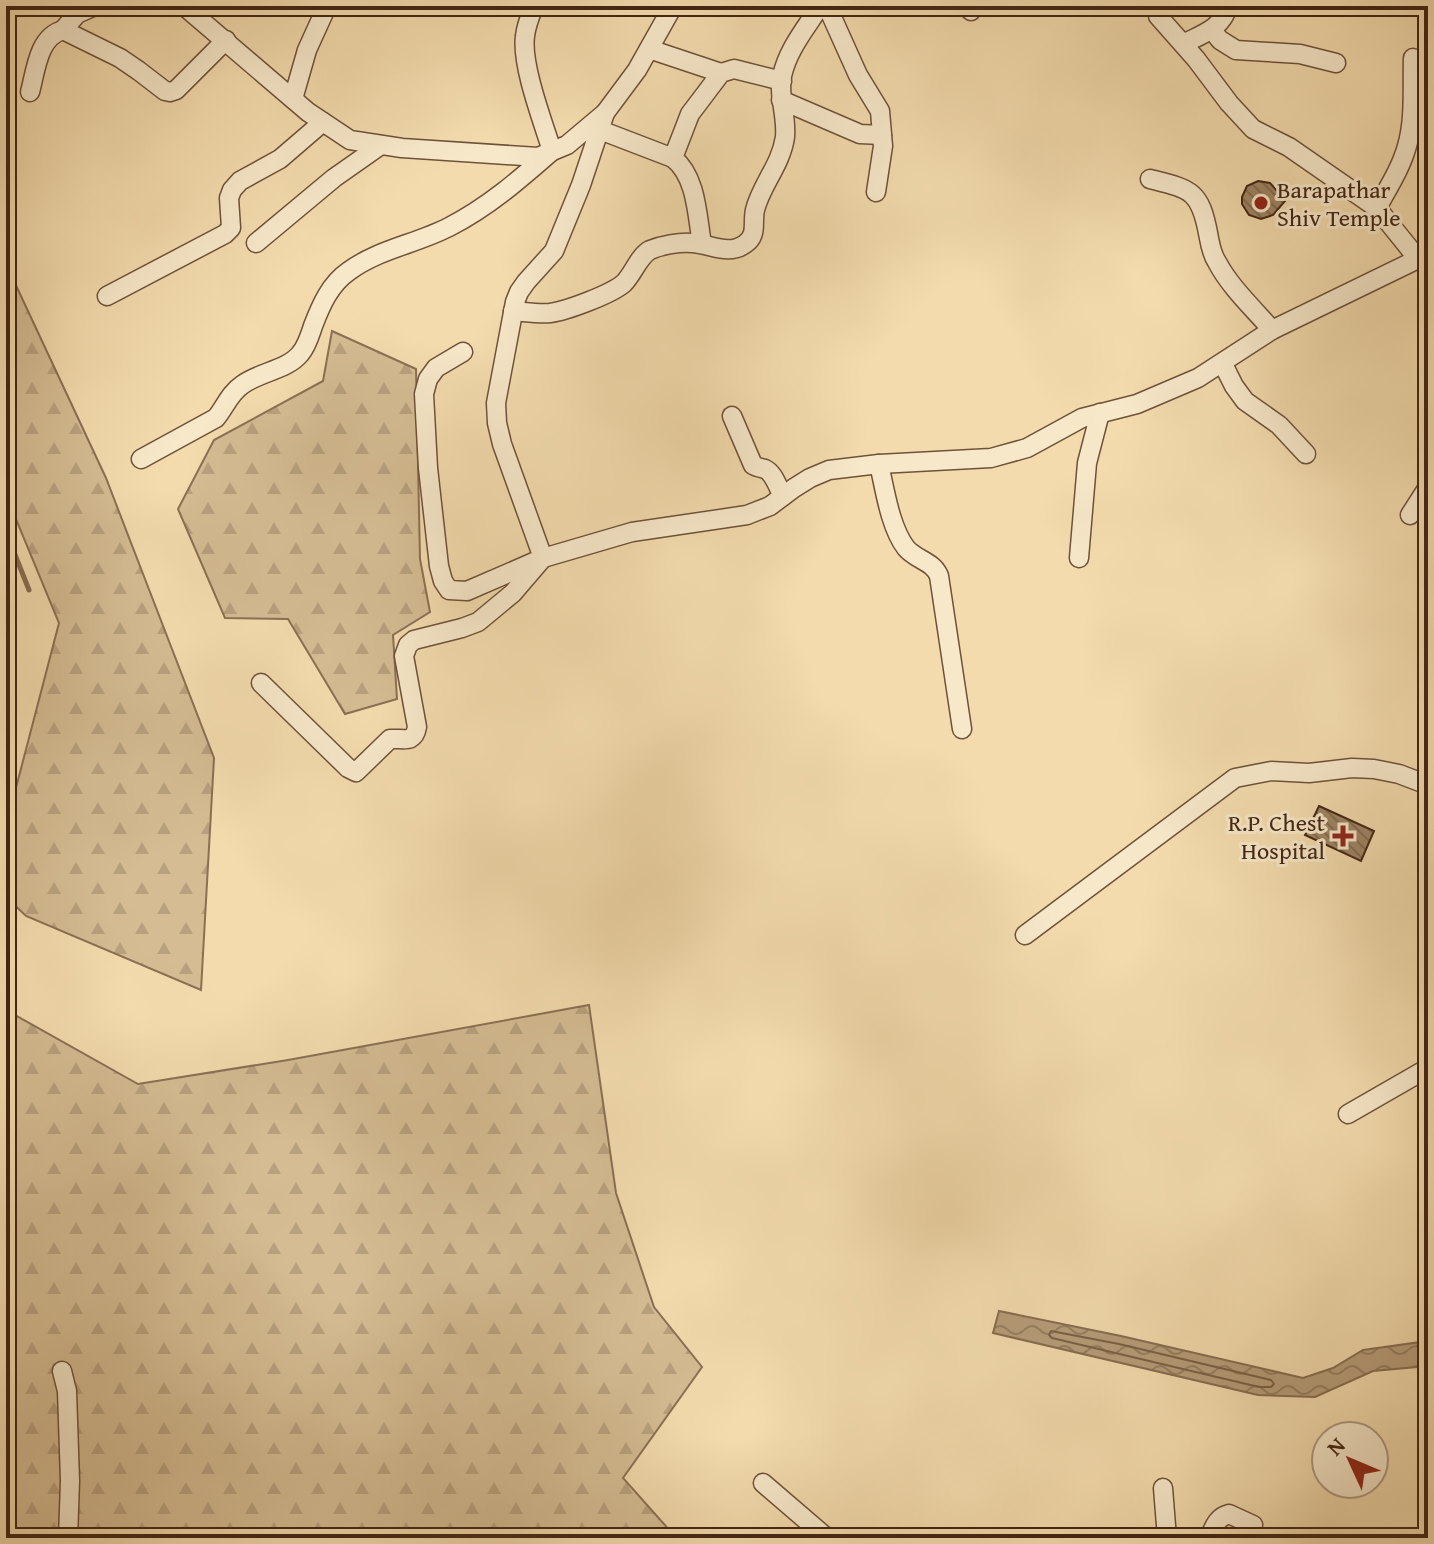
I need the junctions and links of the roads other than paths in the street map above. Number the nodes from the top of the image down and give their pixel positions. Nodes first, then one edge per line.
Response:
1 (95, 6) edge
2 (184, 6) edge
3 (327, 6) edge
4 (534, 6) edge
5 (673, 6) edge
6 (820, 6) edge
7 (827, 6) edge
8 (1228, 6) edge
9 (1158, 16) dead end
10 (63, 30) junction
11 (1212, 30) junction
12 (226, 40) junction
13 (1183, 44) junction
14 (649, 49) junction
15 (1413, 58) dead end
16 (1336, 63) dead end
17 (721, 73) junction
18 (782, 81) junction
19 (30, 92) dead end
20 (293, 99) junction
21 (781, 100) junction
22 (323, 122) junction
23 (603, 122) junction
24 (882, 135) junction
25 (381, 145) junction
26 (552, 151) junction
27 (673, 158) junction
28 (1150, 179) dead end
29 (876, 192) dead end
30 (1377, 208) junction
31 (256, 243) dead end
32 (702, 244) junction
33 (1423, 259) edge
34 (107, 296) dead end
35 (513, 311) junction
36 (1272, 330) junction
37 (463, 352) dead end
38 (1223, 364) junction
39 (1100, 413) junction
40 (732, 416) dead end
41 (1306, 454) dead end
42 (141, 459) dead end
43 (879, 464) junction
44 (1428, 487) edge
45 (783, 496) junction
46 (1410, 515) dead end
47 (543, 558) junction
48 (1079, 558) dead end
49 (261, 683) dead end
50 (962, 729) dead end
51 (1428, 785) edge
52 (1025, 935) dead end
53 (1428, 1068) edge
54 (1348, 1114) dead end
55 (62, 1371) dead end
56 (763, 1483) dead end
57 (1163, 1488) dead end
58 (1253, 1525) dead end
59 (68, 1538) edge
60 (827, 1538) edge
61 (1167, 1538) edge
62 (1209, 1538) edge

1 - 10 street
2 - 12 street
3 - 20 street
4 - 26 street
5 - 14 street
6 - 18 street
7 - 24 street
8 - 11 street
9 - 13 street
10 - 12 street
10 - 19 street
11 - 13 street
11 - 16 street
12 - 20 street
13 - 30 street
14 - 17 street
14 - 23 street
15 - 30 street
17 - 18 street
17 - 27 street
18 - 21 street
20 - 22 street
21 - 24 street
21 - 32 street
22 - 25 street
22 - 34 street
23 - 26 street
23 - 27 street
23 - 35 street
24 - 29 street
25 - 26 street
25 - 31 street
26 - 42 street
27 - 32 street
28 - 36 street
30 - 33 street
32 - 35 street
33 - 36 street
35 - 47 street
36 - 38 street
37 - 47 street
38 - 39 street
38 - 41 street
39 - 43 street
39 - 48 street
40 - 45 street
43 - 45 street
43 - 50 street
44 - 46 street
45 - 47 street
47 - 49 street
51 - 52 street
53 - 54 street
55 - 59 street
56 - 60 street
57 - 61 street
58 - 62 street

